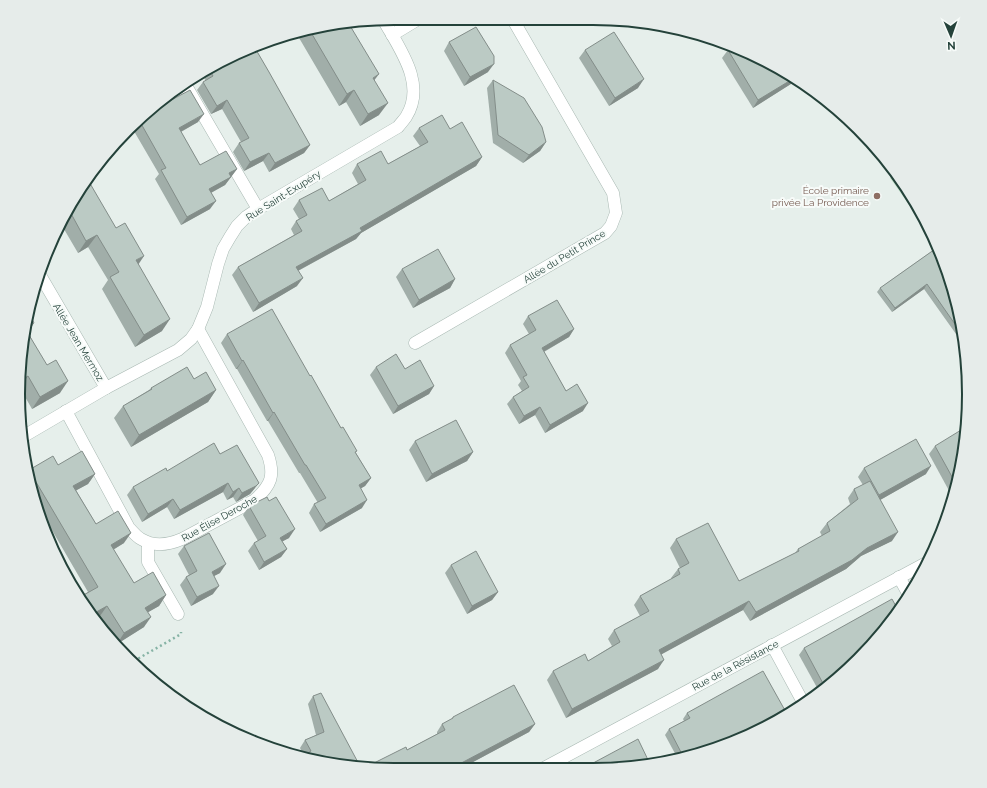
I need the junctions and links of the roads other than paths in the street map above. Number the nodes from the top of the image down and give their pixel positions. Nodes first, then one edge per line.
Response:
1 (386, 25) edge
2 (408, 25) edge
3 (516, 25) edge
4 (392, 35) junction
5 (187, 88) edge
6 (258, 209) junction
7 (43, 281) edge
8 (198, 329) junction
9 (415, 343) dead end
10 (106, 388) junction
11 (66, 411) junction
12 (27, 434) edge
13 (148, 543) junction
14 (919, 567) edge
15 (899, 577) junction
16 (906, 590) edge
17 (178, 614) road end
18 (772, 645) junction
19 (801, 699) edge
20 (553, 763) edge

1 - 4 street, Rue Saint-Exupéry
2 - 4 street
3 - 9 street, Allée du Petit Prince
4 - 6 street, Rue Saint-Exupéry
5 - 6 street
6 - 8 street, Rue Saint-Exupéry
7 - 10 street, Allée Jean Mermoz
8 - 10 street, Rue Saint-Exupéry
8 - 13 street, Rue Élise Deroche
10 - 11 street, Rue Saint-Exupéry
11 - 12 street, Rue Saint-Exupéry
11 - 13 street
13 - 17 street
14 - 15 street, Rue de la Résistance
15 - 16 street
15 - 18 street, Rue de la Résistance
18 - 19 street
18 - 20 street, Rue de la Résistance

